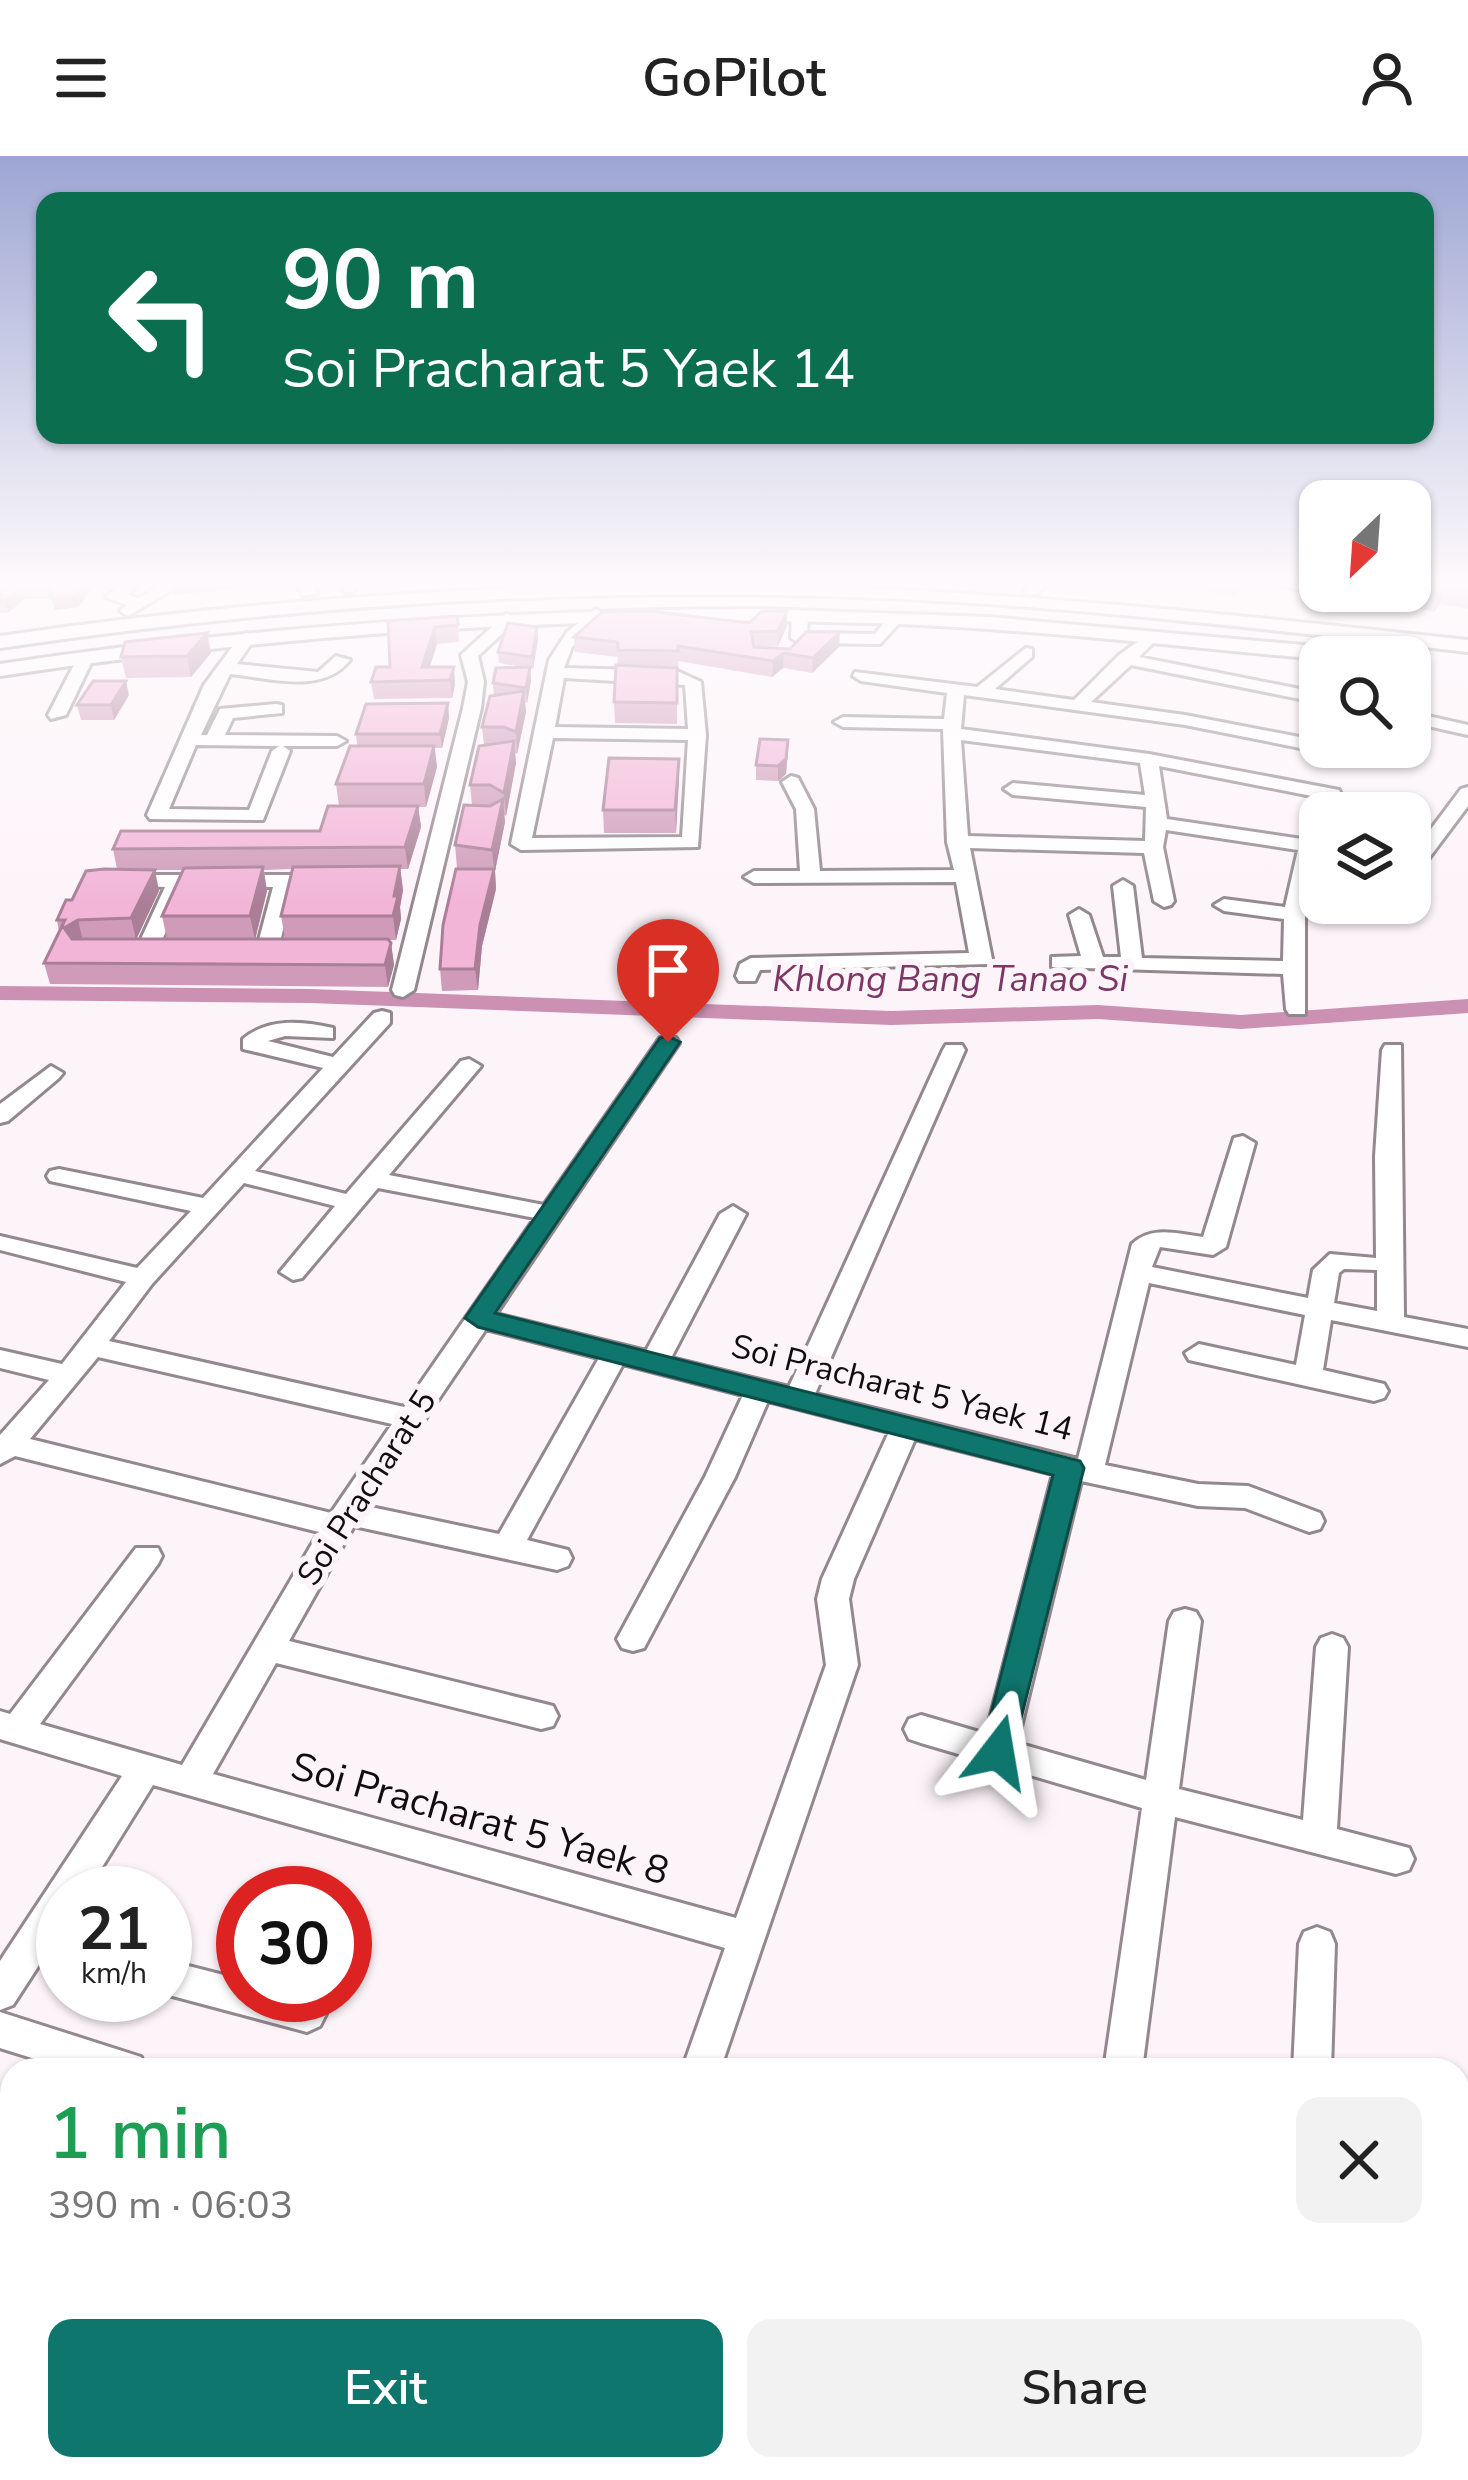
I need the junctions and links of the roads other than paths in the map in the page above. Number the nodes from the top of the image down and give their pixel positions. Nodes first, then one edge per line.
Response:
1 (70, 689) edge
2 (213, 689) edge
3 (473, 689) edge
4 (552, 689) edge
5 (691, 689) edge
6 (956, 689) edge
7 (959, 689) edge
8 (984, 689) edge
9 (1094, 689) edge
10 (1195, 689) edge
11 (1211, 689) edge
12 (1223, 689) edge
13 (980, 693) junction
14 (1299, 696) edge
15 (1079, 704) junction
16 (494, 707) edge
17 (462, 709) junction
18 (276, 710) dead end
19 (57, 715) dead end
20 (1431, 722) edge
21 (843, 723) dead end
22 (1299, 726) edge
23 (950, 728) junction
24 (1468, 730) edge
25 (543, 732) junction
26 (697, 735) junction
27 (192, 740) junction
28 (214, 740) junction
29 (338, 741) dead end
30 (281, 751) dead end
31 (1226, 754) dead end
32 (440, 758) dead end
33 (462, 758) junction
34 (484, 758) edge
35 (1149, 759) junction
36 (1214, 772) junction
37 (791, 782) dead end
38 (1013, 790) dead end
39 (1468, 794) edge
40 (1299, 800) edge
41 (1156, 812) junction
42 (425, 818) dead end
43 (470, 818) edge
44 (448, 819) junction
45 (957, 842) junction
46 (1431, 842) edge
47 (1299, 844) edge
48 (1153, 847) junction
49 (811, 876) junction
50 (965, 876) junction
51 (754, 877) dead end
52 (116, 881) edge
53 (348, 881) edge
54 (178, 882) junction
55 (284, 882) junction
56 (1299, 885) edge
57 (1124, 886) dead end
58 (1164, 901) dead end
59 (1224, 905) dead end
60 (1293, 914) junction
61 (1079, 915) dead end
62 (267, 951) edge
63 (146, 952) edge
64 (1060, 962) dead end
65 (1094, 962) junction
66 (1132, 962) junction
67 (1292, 968) junction
68 (747, 976) dead end
69 (403, 990) dead end
70 (1297, 1009) dead end
71 (382, 1018) dead end
72 (325, 1033) dead end
73 (668, 1042) dead end
74 (1393, 1050) dead end
75 (954, 1051) dead end
76 (338, 1065) junction
77 (470, 1066) dead end
78 (51, 1073) dead end
79 (0, 1116) edge
80 (1243, 1143) dead end
81 (236, 1174) junction
82 (58, 1176) dead end
83 (372, 1179) junction
84 (352, 1203) junction
85 (206, 1206) junction
86 (552, 1214) junction
87 (733, 1214) dead end
88 (5, 1243) dead end
89 (1368, 1264) dead end
90 (293, 1272) dead end
91 (1138, 1273) junction
92 (142, 1278) junction
93 (1318, 1309) junction
94 (478, 1318) junction
95 (1390, 1323) junction
96 (1468, 1338) edge
97 (91, 1346) junction
98 (616, 1352) junction
99 (1199, 1353) dead end
100 (0, 1359) edge
101 (655, 1361) junction
102 (69, 1375) junction
103 (1308, 1376) junction
104 (759, 1390) junction
105 (1375, 1391) dead end
106 (797, 1402) junction
107 (410, 1418) junction
108 (905, 1429) junction
109 (5, 1449) edge
110 (1079, 1470) junction
111 (342, 1520) junction
112 (1309, 1521) dead end
113 (507, 1548) junction
114 (147, 1556) dead end
115 (557, 1558) dead end
116 (1185, 1621) dead end
117 (633, 1639) dead end
118 (267, 1648) junction
119 (1332, 1648) dead end
120 (541, 1716) dead end
121 (9, 1726) edge
122 (921, 1729) dead end
123 (998, 1752) junction
124 (146, 1768) junction
125 (191, 1781) junction
126 (1161, 1799) junction
127 (1318, 1840) junction
128 (1396, 1859) dead end
129 (83, 1866) edge
130 (746, 1937) junction
131 (1317, 1944) dead end
132 (36, 1959) edge
133 (0, 1994) edge
134 (5, 2041) edge
135 (77, 2058) edge
136 (705, 2058) edge
137 (1125, 2058) edge
138 (1312, 2058) edge

1 - 19 street
2 - 27 street
3 - 17 street
4 - 25 street
5 - 26 street
6 - 23 street
7 - 13 street
8 - 13 street
9 - 15 street
10 - 15 street
11 - 22 street
12 - 14 street
13 - 15 street
16 - 17 street
17 - 33 street
18 - 28 street
20 - 24 street
21 - 23 street
23 - 35 street
23 - 45 street
25 - 26 street
25 - 26 street
27 - 28 street
27 - 30 street
28 - 29 street
31 - 36 street
32 - 33 street
33 - 34 street
33 - 44 street
35 - 36 street
35 - 41 street
36 - 40 street
37 - 49 street
38 - 41 street
39 - 46 street
41 - 47 street
41 - 48 street
42 - 44 street
43 - 44 street
44 - 69 street
45 - 48 street
45 - 50 street
48 - 58 street
49 - 50 street
49 - 51 street
50 - 68 street
52 - 54 street
53 - 55 street
54 - 55 street
54 - 63 street
55 - 62 street
56 - 60 street
57 - 66 street
59 - 60 street
60 - 67 street
61 - 65 street
64 - 65 street
65 - 66 street
66 - 67 street
67 - 70 street
71 - 76 street
72 - 76 street
73 - 86 street, Soi Pracharat 5
74 - 95 street
75 - 106 street
76 - 81 street
77 - 83 street
78 - 79 street
80 - 91 street
81 - 84 street
81 - 85 street
82 - 85 street
83 - 84 street
83 - 86 street
84 - 90 street
85 - 92 street
86 - 94 street, Soi Pracharat 5
87 - 101 street
88 - 92 street
89 - 93 street
91 - 93 street
91 - 110 street
92 - 97 street
93 - 95 street
93 - 103 street
94 - 98 street, Soi Pracharat 5 Yaek 14
94 - 107 street, Soi Pracharat 5
95 - 96 street
97 - 102 street
97 - 107 street
98 - 101 street, Soi Pracharat 5 Yaek 14
98 - 113 street
99 - 103 street
100 - 102 street
101 - 104 street, Soi Pracharat 5 Yaek 14
102 - 109 street
103 - 105 street
104 - 106 street, Soi Pracharat 5 Yaek 14
104 - 117 street
106 - 108 street, Soi Pracharat 5 Yaek 14
107 - 111 street, Soi Pracharat 5
108 - 110 street, Soi Pracharat 5 Yaek 14
108 - 130 street
109 - 111 street
110 - 112 street, Soi Pracharat 5 Yaek 14
110 - 123 street
111 - 113 street
111 - 118 street, Soi Pracharat 5
113 - 115 street
114 - 121 street
116 - 126 street
118 - 120 street
118 - 125 street, Soi Pracharat 5
119 - 127 street
121 - 124 street
122 - 123 street
123 - 126 street
124 - 125 street
124 - 129 street
125 - 130 street, Soi Pracharat 5 Yaek 8
126 - 127 street
126 - 137 street
127 - 128 street
130 - 136 street
131 - 138 street
132 - 133 street
134 - 135 street

